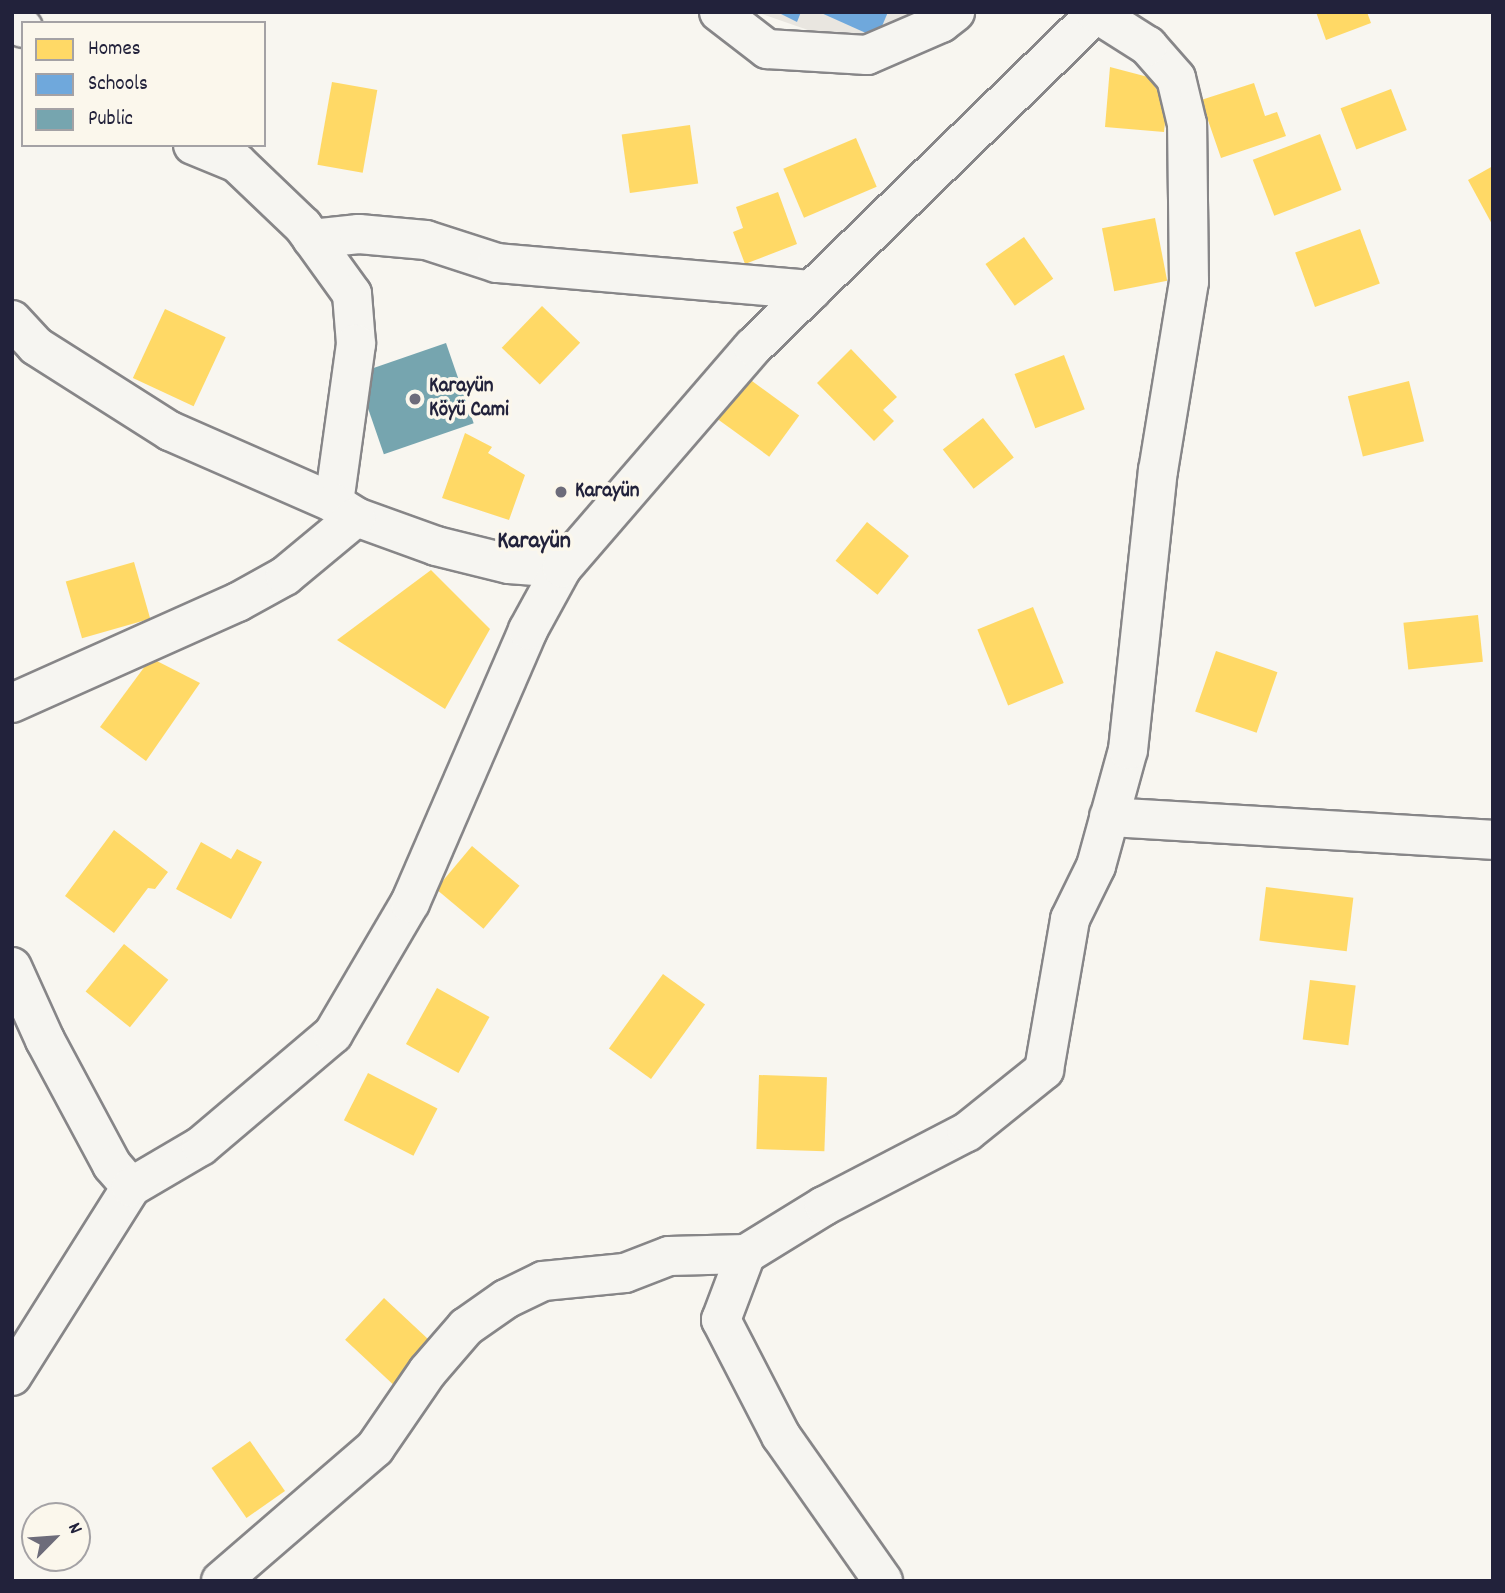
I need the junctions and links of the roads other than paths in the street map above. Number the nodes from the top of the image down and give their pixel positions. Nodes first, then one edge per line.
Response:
1 (719, 12) edge
2 (955, 12) edge
3 (1097, 13) edge
4 (198, 147) edge
5 (313, 239) junction
6 (812, 290) junction
7 (12, 320) edge
8 (345, 510) junction
9 (562, 568) junction
10 (12, 703) edge
11 (1110, 817) junction
12 (1493, 840) edge
13 (12, 967) edge
14 (131, 1187) junction
15 (746, 1254) junction
16 (12, 1376) edge
17 (221, 1581) edge
18 (883, 1581) edge

1 - 2 street
3 - 6 street
3 - 11 street
4 - 5 street
5 - 6 street
5 - 8 street
6 - 9 street
7 - 8 street
8 - 9 street
8 - 10 street
9 - 14 street
11 - 12 street
11 - 15 street
13 - 14 street
14 - 16 street
15 - 17 street
15 - 18 street

